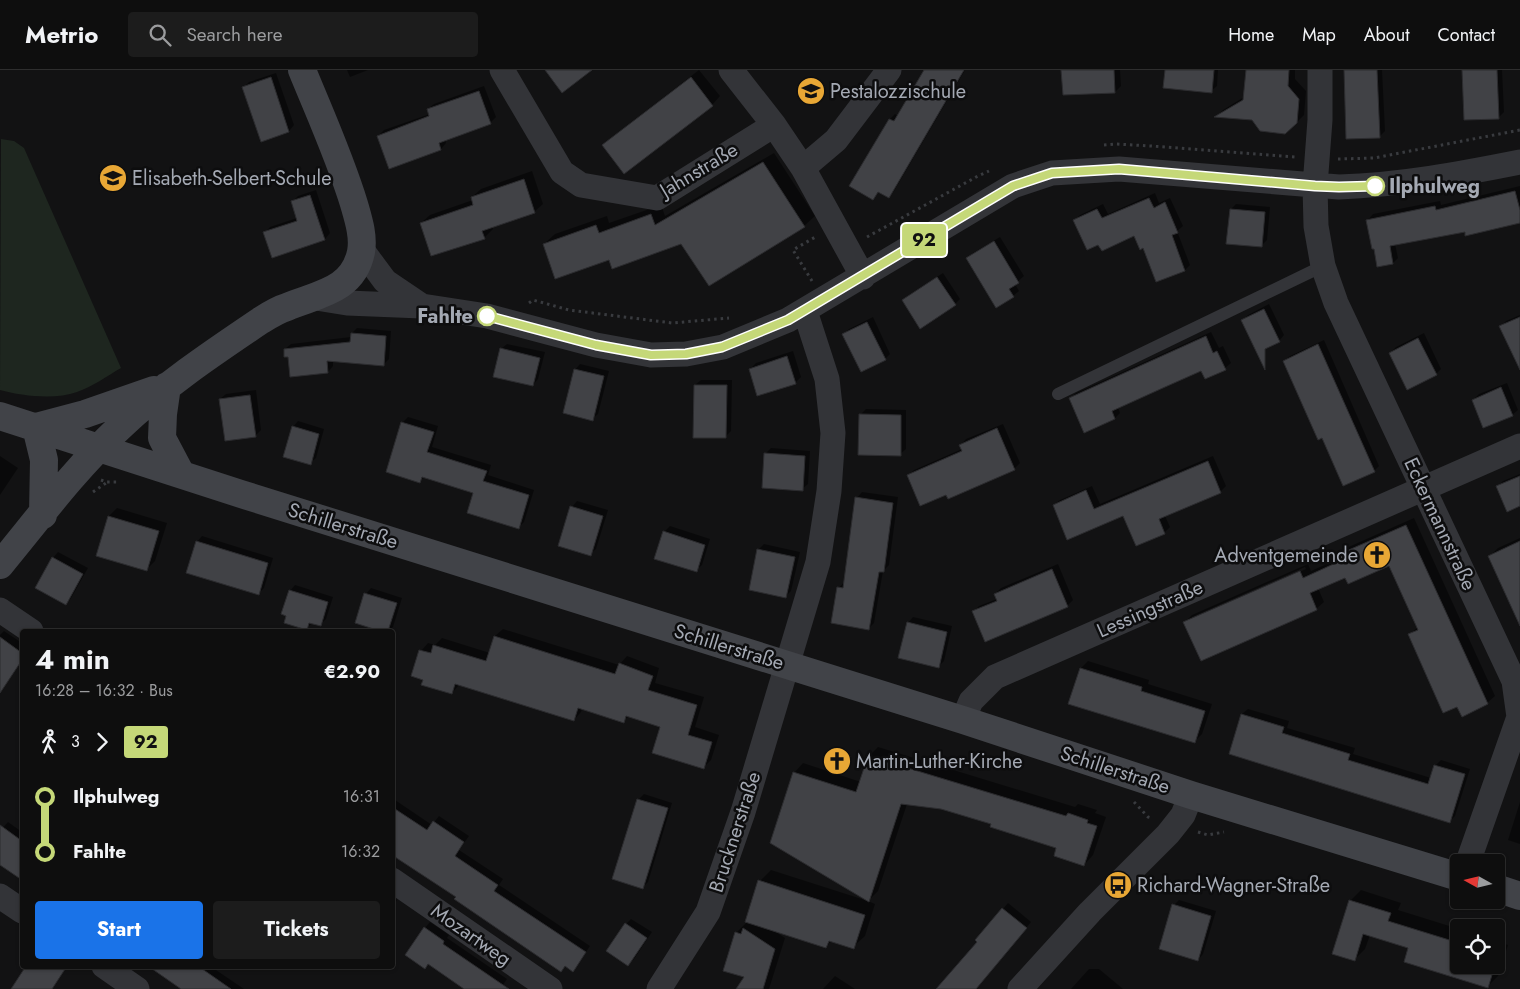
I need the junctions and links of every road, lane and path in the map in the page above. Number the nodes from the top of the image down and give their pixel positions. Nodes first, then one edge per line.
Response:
1 (302, 70) edge
2 (502, 70) edge
3 (731, 70) edge
4 (888, 70) edge
5 (1320, 70) edge
6 (774, 125) junction
7 (1520, 162) edge
8 (804, 168) junction
9 (1315, 186) junction
10 (824, 232) dead end
11 (362, 250) junction
12 (1322, 266) junction
13 (863, 277) junction
14 (813, 284) dead end
15 (316, 298) junction
16 (422, 306) junction
17 (805, 310) junction
18 (167, 386) junction
19 (1058, 394) dead end
20 (0, 416) edge
21 (36, 427) junction
22 (1520, 446) edge
23 (99, 448) junction
24 (181, 474) junction
25 (1423, 488) junction
26 (42, 515) junction
27 (0, 565) edge
28 (0, 610) edge
29 (28, 629) edge
30 (788, 665) junction
31 (1520, 717) edge
32 (963, 720) junction
33 (1191, 795) junction
34 (1471, 854) edge
35 (1450, 873) edge
36 (395, 882) edge
37 (1505, 891) edge
38 (0, 896) edge
39 (1520, 896) edge
40 (20, 910) edge
41 (108, 969) edge
42 (137, 989) edge
43 (550, 989) edge
44 (659, 989) edge
45 (1020, 989) edge

1 - 11 main road
2 - 6 street, Jahnstraße
3 - 6 street
4 - 8 street
5 - 9 street, Eckermannstraße
6 - 8 street
7 - 9 street
8 - 13 street
9 - 12 street, Eckermannstraße
9 - 13 street
10 - 14 path
11 - 15 main road
11 - 16 street
12 - 19 lane
12 - 25 street, Eckermannstraße
13 - 17 street
15 - 16 street
15 - 18 main road
16 - 17 street
17 - 30 street, Brucknerstraße
18 - 21 main road
18 - 23 main road
18 - 24 main road
20 - 21 main road, Schillerstraße
21 - 23 main road, Schillerstraße
21 - 26 main road
22 - 25 street, Lessingstraße
23 - 24 main road, Schillerstraße
23 - 26 main road
24 - 30 main road, Schillerstraße
25 - 31 street, Eckermannstraße
25 - 32 street, Lessingstraße
26 - 27 main road
28 - 29 street
30 - 32 main road, Schillerstraße
30 - 44 street, Brucknerstraße
31 - 34 street, Eckermannstraße
32 - 33 main road, Schillerstraße
33 - 35 main road, Schillerstraße
33 - 45 street
36 - 43 street, Mozartweg
37 - 39 main road
38 - 40 street
41 - 42 street

